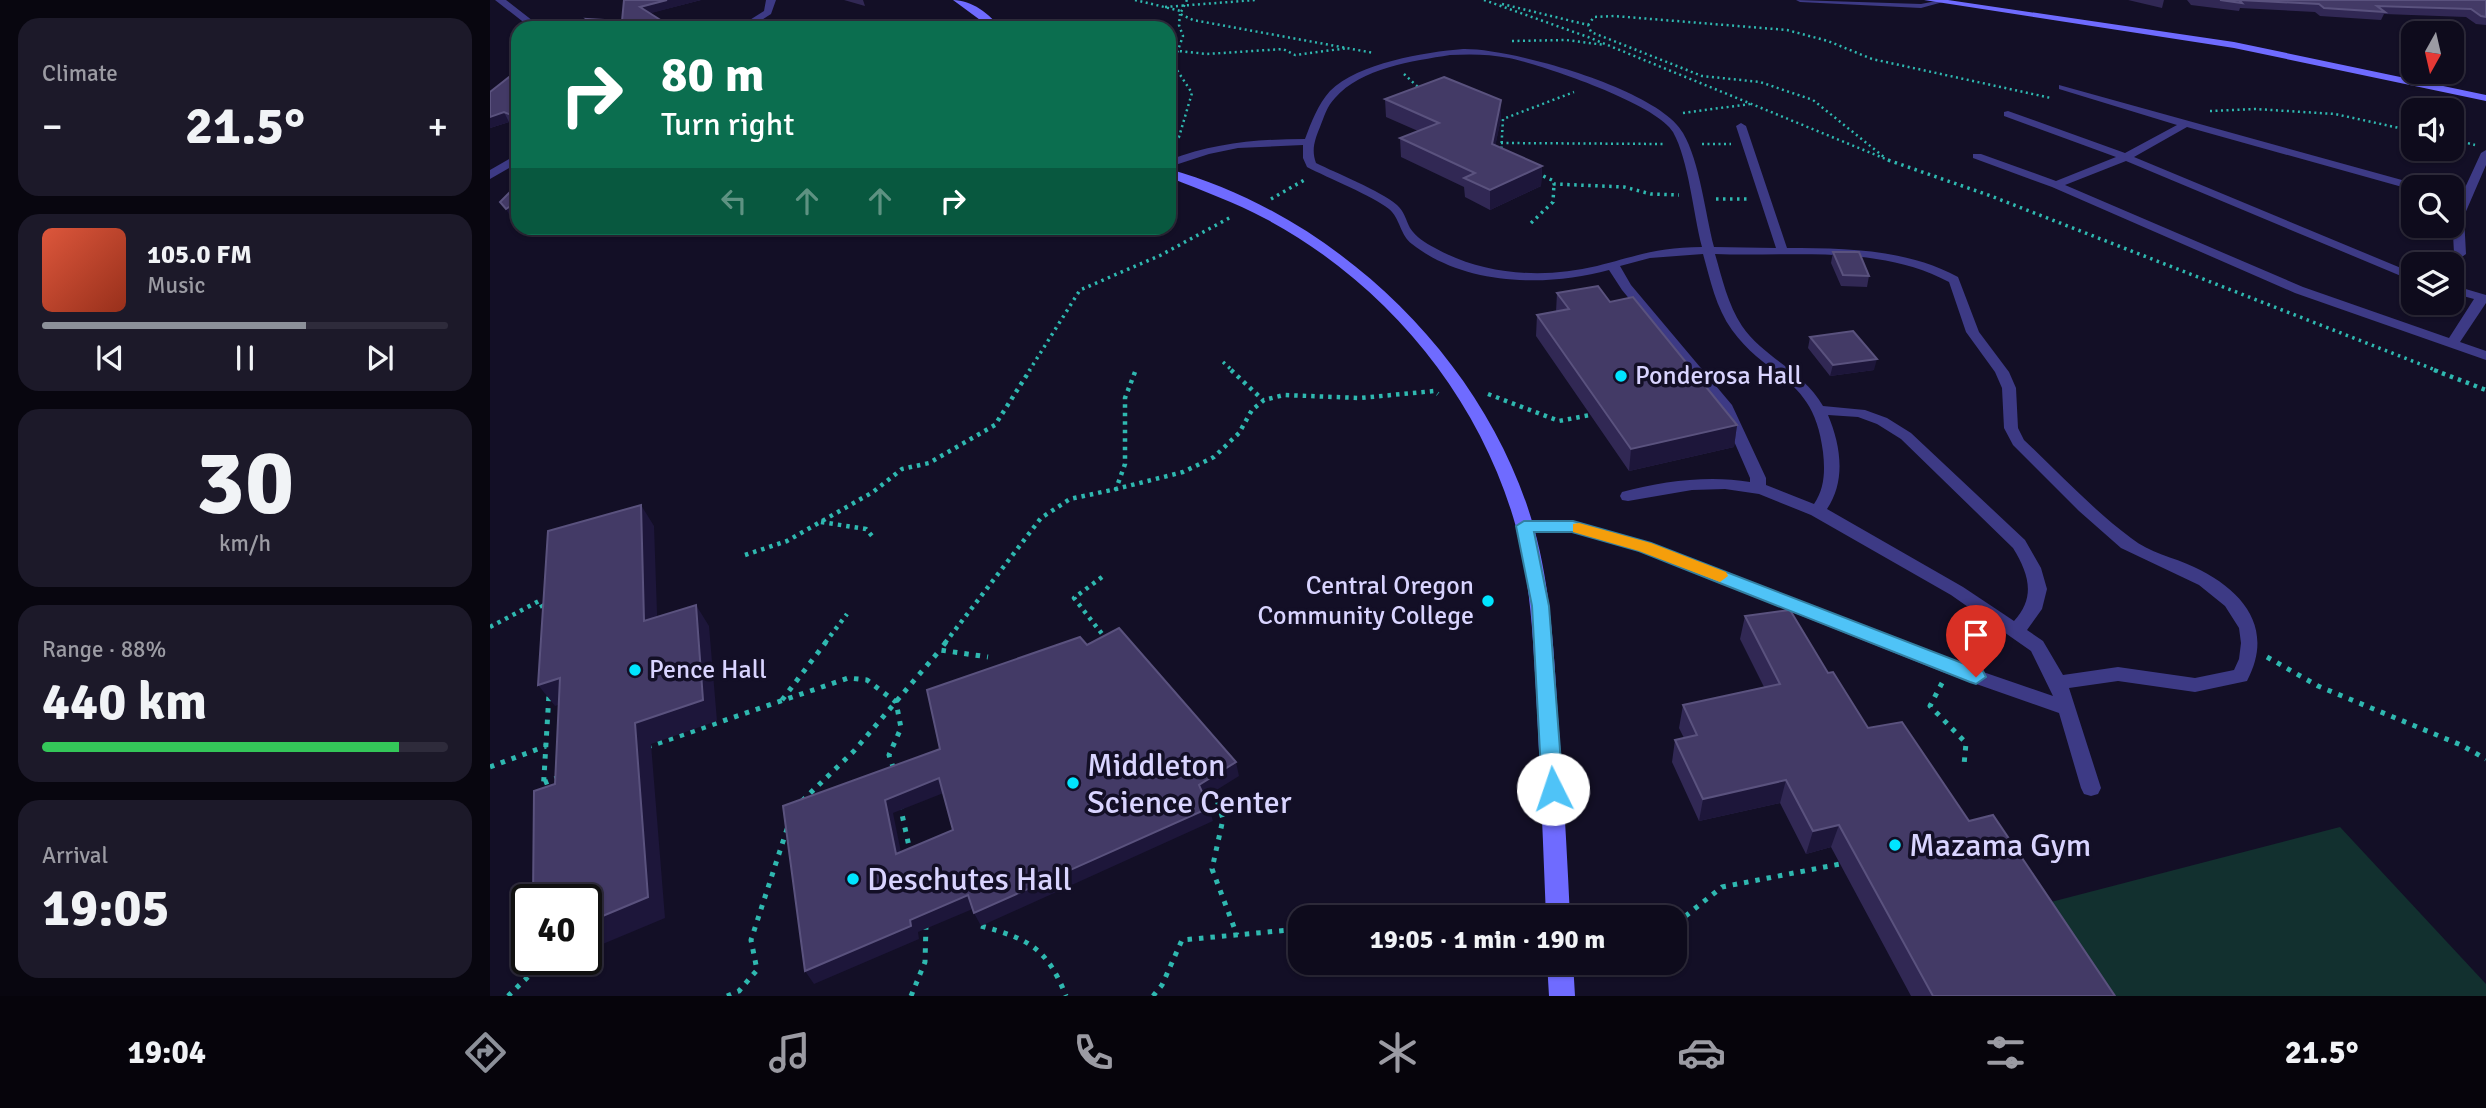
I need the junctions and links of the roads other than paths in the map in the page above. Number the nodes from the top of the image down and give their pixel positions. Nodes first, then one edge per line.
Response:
1 (500, 0) edge
2 (771, 0) edge
3 (958, 0) edge
4 (1800, 0) edge
5 (1955, 0) edge
6 (1934, 1) edge
7 (1972, 5) junction
8 (528, 21) edge
9 (753, 21) edge
10 (990, 21) edge
11 (2062, 87) dead end
12 (2486, 98) edge
13 (2008, 114) dead end
14 (2186, 124) junction
15 (1741, 126) dead end
16 (1309, 142) junction
17 (2486, 150) edge
18 (1977, 156) dead end
19 (2126, 157) junction
20 (1176, 161) edge
21 (511, 163) edge
22 (490, 176) edge
23 (1176, 176) edge
24 (2401, 183) edge
25 (2056, 185) junction
26 (2465, 201) joint
27 (1711, 251) junction
28 (2460, 252) edge
29 (1783, 253) junction
30 (1612, 264) junction
31 (2401, 272) edge
32 (2464, 292) edge
33 (2483, 298) edge
34 (2452, 344) junction
35 (2486, 356) edge
36 (1821, 410) junction
37 (1758, 488) junction
38 (1628, 496) dead end
39 (1818, 511) junction
40 (1524, 526) junction
41 (2016, 631) junction
42 (2058, 683) junction
43 (2067, 708) junction
44 (2091, 789) dead end
45 (1557, 905) edge
46 (1561, 975) edge
47 (1562, 996) edge

1 - 8 street
2 - 9 street
3 - 10 street
4 - 6 lane
5 - 7 street
6 - 7 street
7 - 12 street
11 - 14 lane
13 - 19 lane
14 - 19 lane
14 - 24 lane
15 - 29 lane
16 - 20 lane
16 - 27 lane
16 - 30 lane
17 - 26 lane
18 - 25 lane
19 - 25 lane
19 - 31 lane
21 - 22 street
23 - 40 street
25 - 34 lane
26 - 28 lane
27 - 29 lane
27 - 30 lane
27 - 36 lane
29 - 42 lane
30 - 37 lane
32 - 33 lane
33 - 34 lane
34 - 35 lane
36 - 39 lane
36 - 41 lane
37 - 38 lane
37 - 39 lane
39 - 41 lane
40 - 43 lane
40 - 45 street
41 - 42 lane
42 - 43 lane
43 - 44 lane
46 - 47 street

